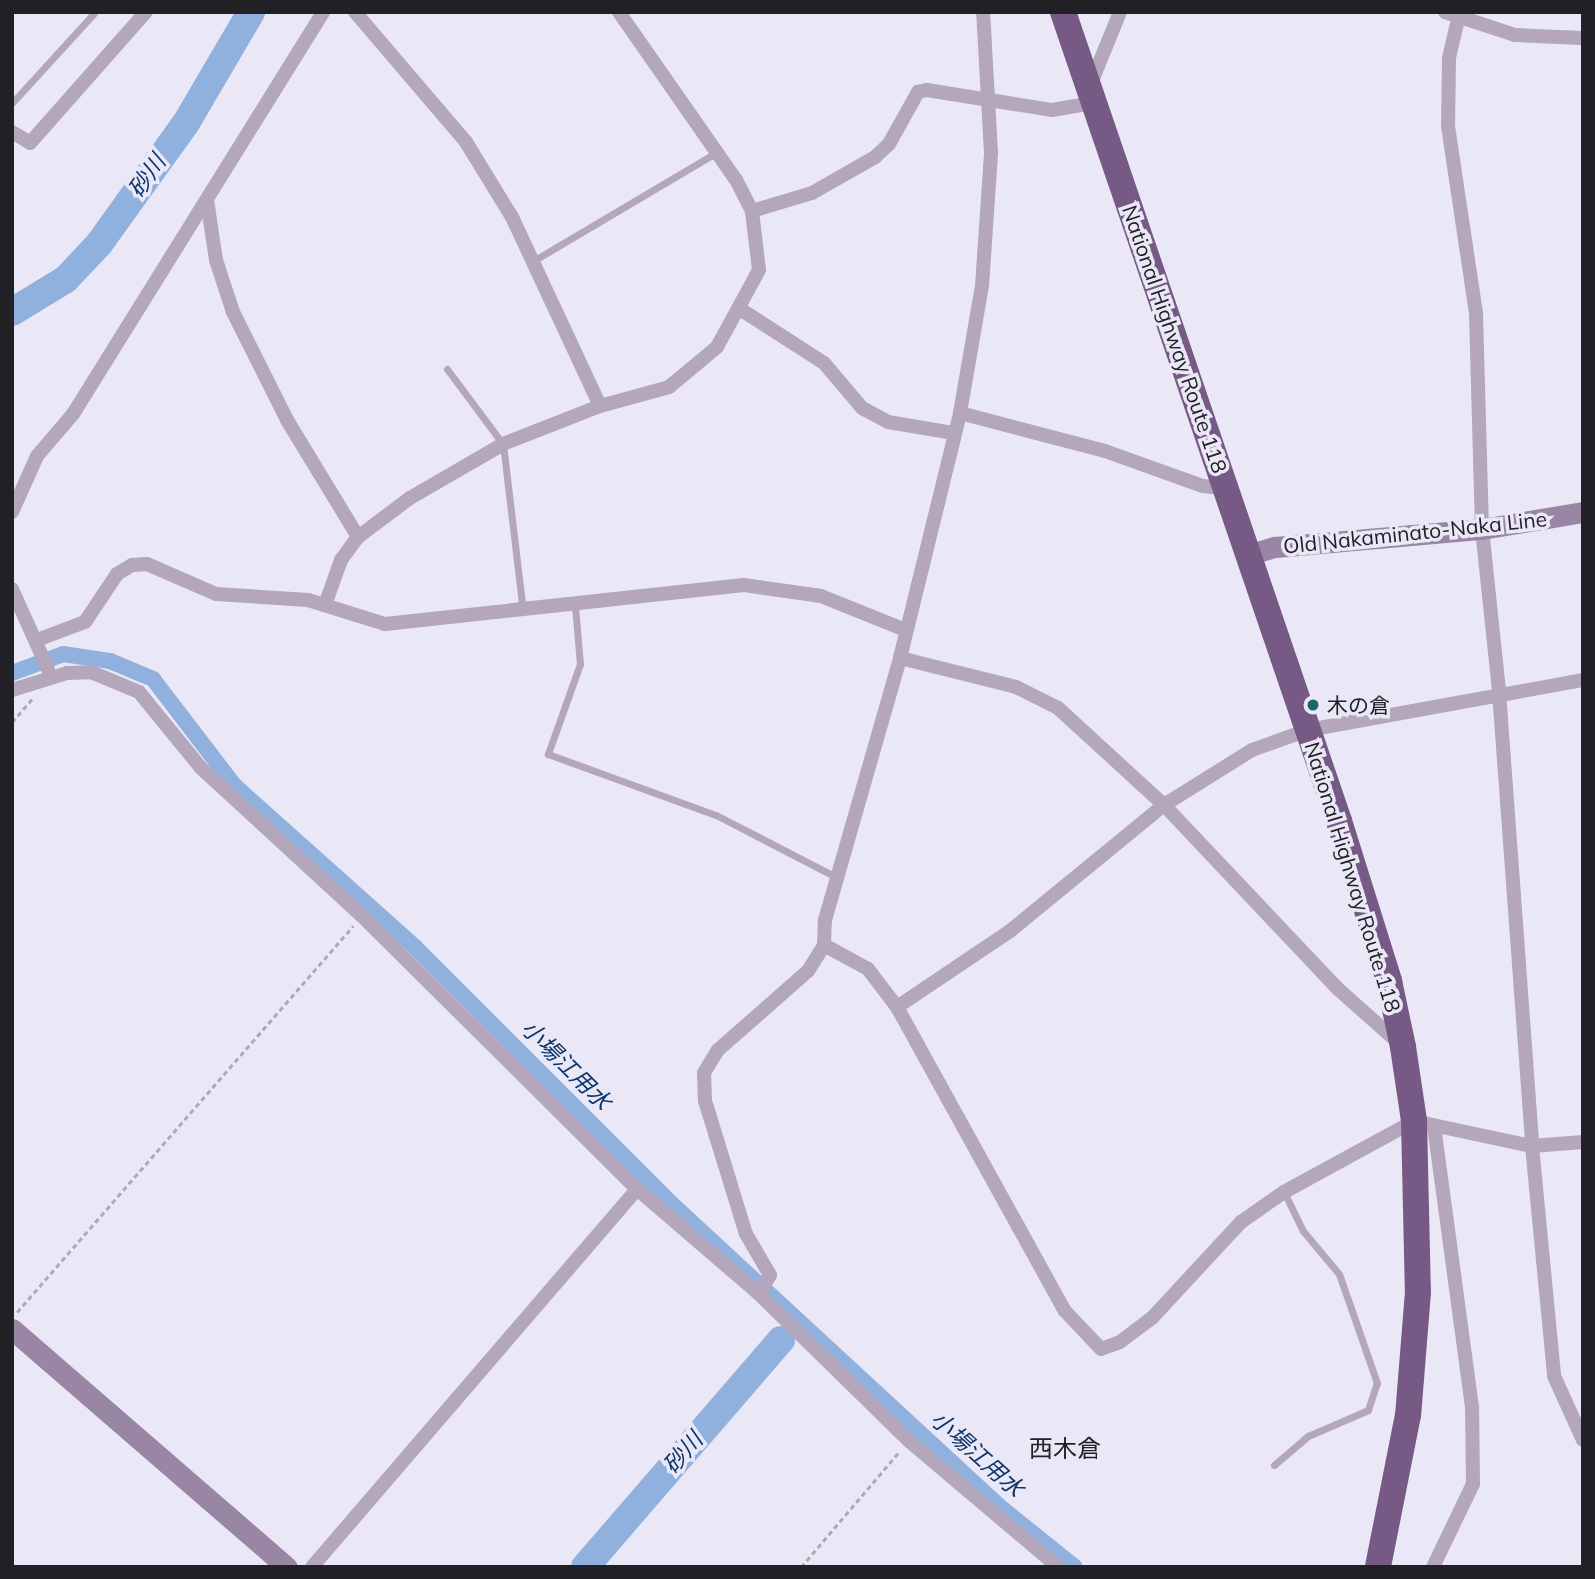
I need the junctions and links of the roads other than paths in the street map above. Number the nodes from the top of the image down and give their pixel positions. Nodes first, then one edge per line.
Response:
1 (95, 12) edge
2 (146, 12) edge
3 (323, 12) edge
4 (355, 12) edge
5 (619, 12) edge
6 (983, 12) edge
7 (1063, 12) edge
8 (1120, 12) edge
9 (1452, 15) edge
10 (1583, 38) edge
11 (1089, 92) junction
12 (986, 100) junction
13 (12, 103) edge
14 (12, 132) edge
15 (718, 152) junction
16 (208, 200) junction
17 (752, 211) junction
18 (532, 261) junction
19 (740, 309) junction
20 (447, 369) dead end
21 (600, 406) junction
22 (960, 413) junction
23 (954, 433) junction
24 (503, 444) junction
25 (1227, 489) junction
26 (12, 512) edge
27 (1583, 512) edge
28 (1482, 528) junction
29 (358, 537) junction
30 (1248, 555) junction
31 (12, 589) edge
32 (325, 605) junction
33 (575, 606) junction
34 (523, 611) junction
35 (905, 630) junction
36 (38, 645) junction
37 (901, 658) junction
38 (48, 669) dead end
39 (1583, 680) edge
40 (12, 690) edge
41 (1499, 692) junction
42 (1308, 730) junction
43 (1164, 805) junction
44 (839, 879) junction
45 (824, 945) junction
46 (897, 1007) junction
47 (1403, 1047) junction
48 (1424, 1124) junction
49 (1583, 1142) edge
50 (1532, 1146) junction
51 (637, 1189) junction
52 (1284, 1192) junction
53 (765, 1286) junction
54 (12, 1329) edge
55 (1583, 1440) edge
56 (1274, 1465) dead end
57 (287, 1567) edge
58 (312, 1567) edge
59 (1058, 1567) edge
60 (1378, 1567) edge
61 (1433, 1567) edge

1 - 13 lane
2 - 14 street
3 - 16 street
4 - 18 street
5 - 15 street
6 - 12 street
7 - 11 highway, National Highway Route 118
8 - 11 street
9 - 10 street
9 - 28 street
11 - 12 street
11 - 25 highway, National Highway Route 118
12 - 17 street
12 - 22 street
15 - 17 street
15 - 18 lane
16 - 26 street
16 - 29 street
17 - 19 street
18 - 21 street
19 - 21 street
19 - 23 street
20 - 24 lane
21 - 24 street
22 - 23 street
22 - 25 street
23 - 35 street
24 - 29 street
24 - 34 lane
25 - 30 highway, National Highway Route 118
27 - 28 street, Old Nakaminato-Naka Line
28 - 30 street, Old Nakaminato-Naka Line
28 - 41 street
29 - 32 street
30 - 42 highway, National Highway Route 118
31 - 36 street
32 - 34 street
32 - 36 street
33 - 34 street
33 - 35 street
33 - 44 lane
35 - 37 street
36 - 38 street
37 - 43 street
37 - 44 street
39 - 41 street
40 - 51 street
41 - 42 street
41 - 50 street
42 - 43 street
42 - 47 highway, National Highway Route 118
43 - 46 street
43 - 47 street
44 - 45 street
45 - 46 street
45 - 53 street
46 - 52 street
47 - 48 highway, National Highway Route 118
48 - 50 street
48 - 52 street
48 - 60 highway, National Highway Route 118
48 - 61 street
49 - 50 street
50 - 55 street
51 - 53 street
51 - 58 street
52 - 56 lane
53 - 59 street
54 - 57 street

